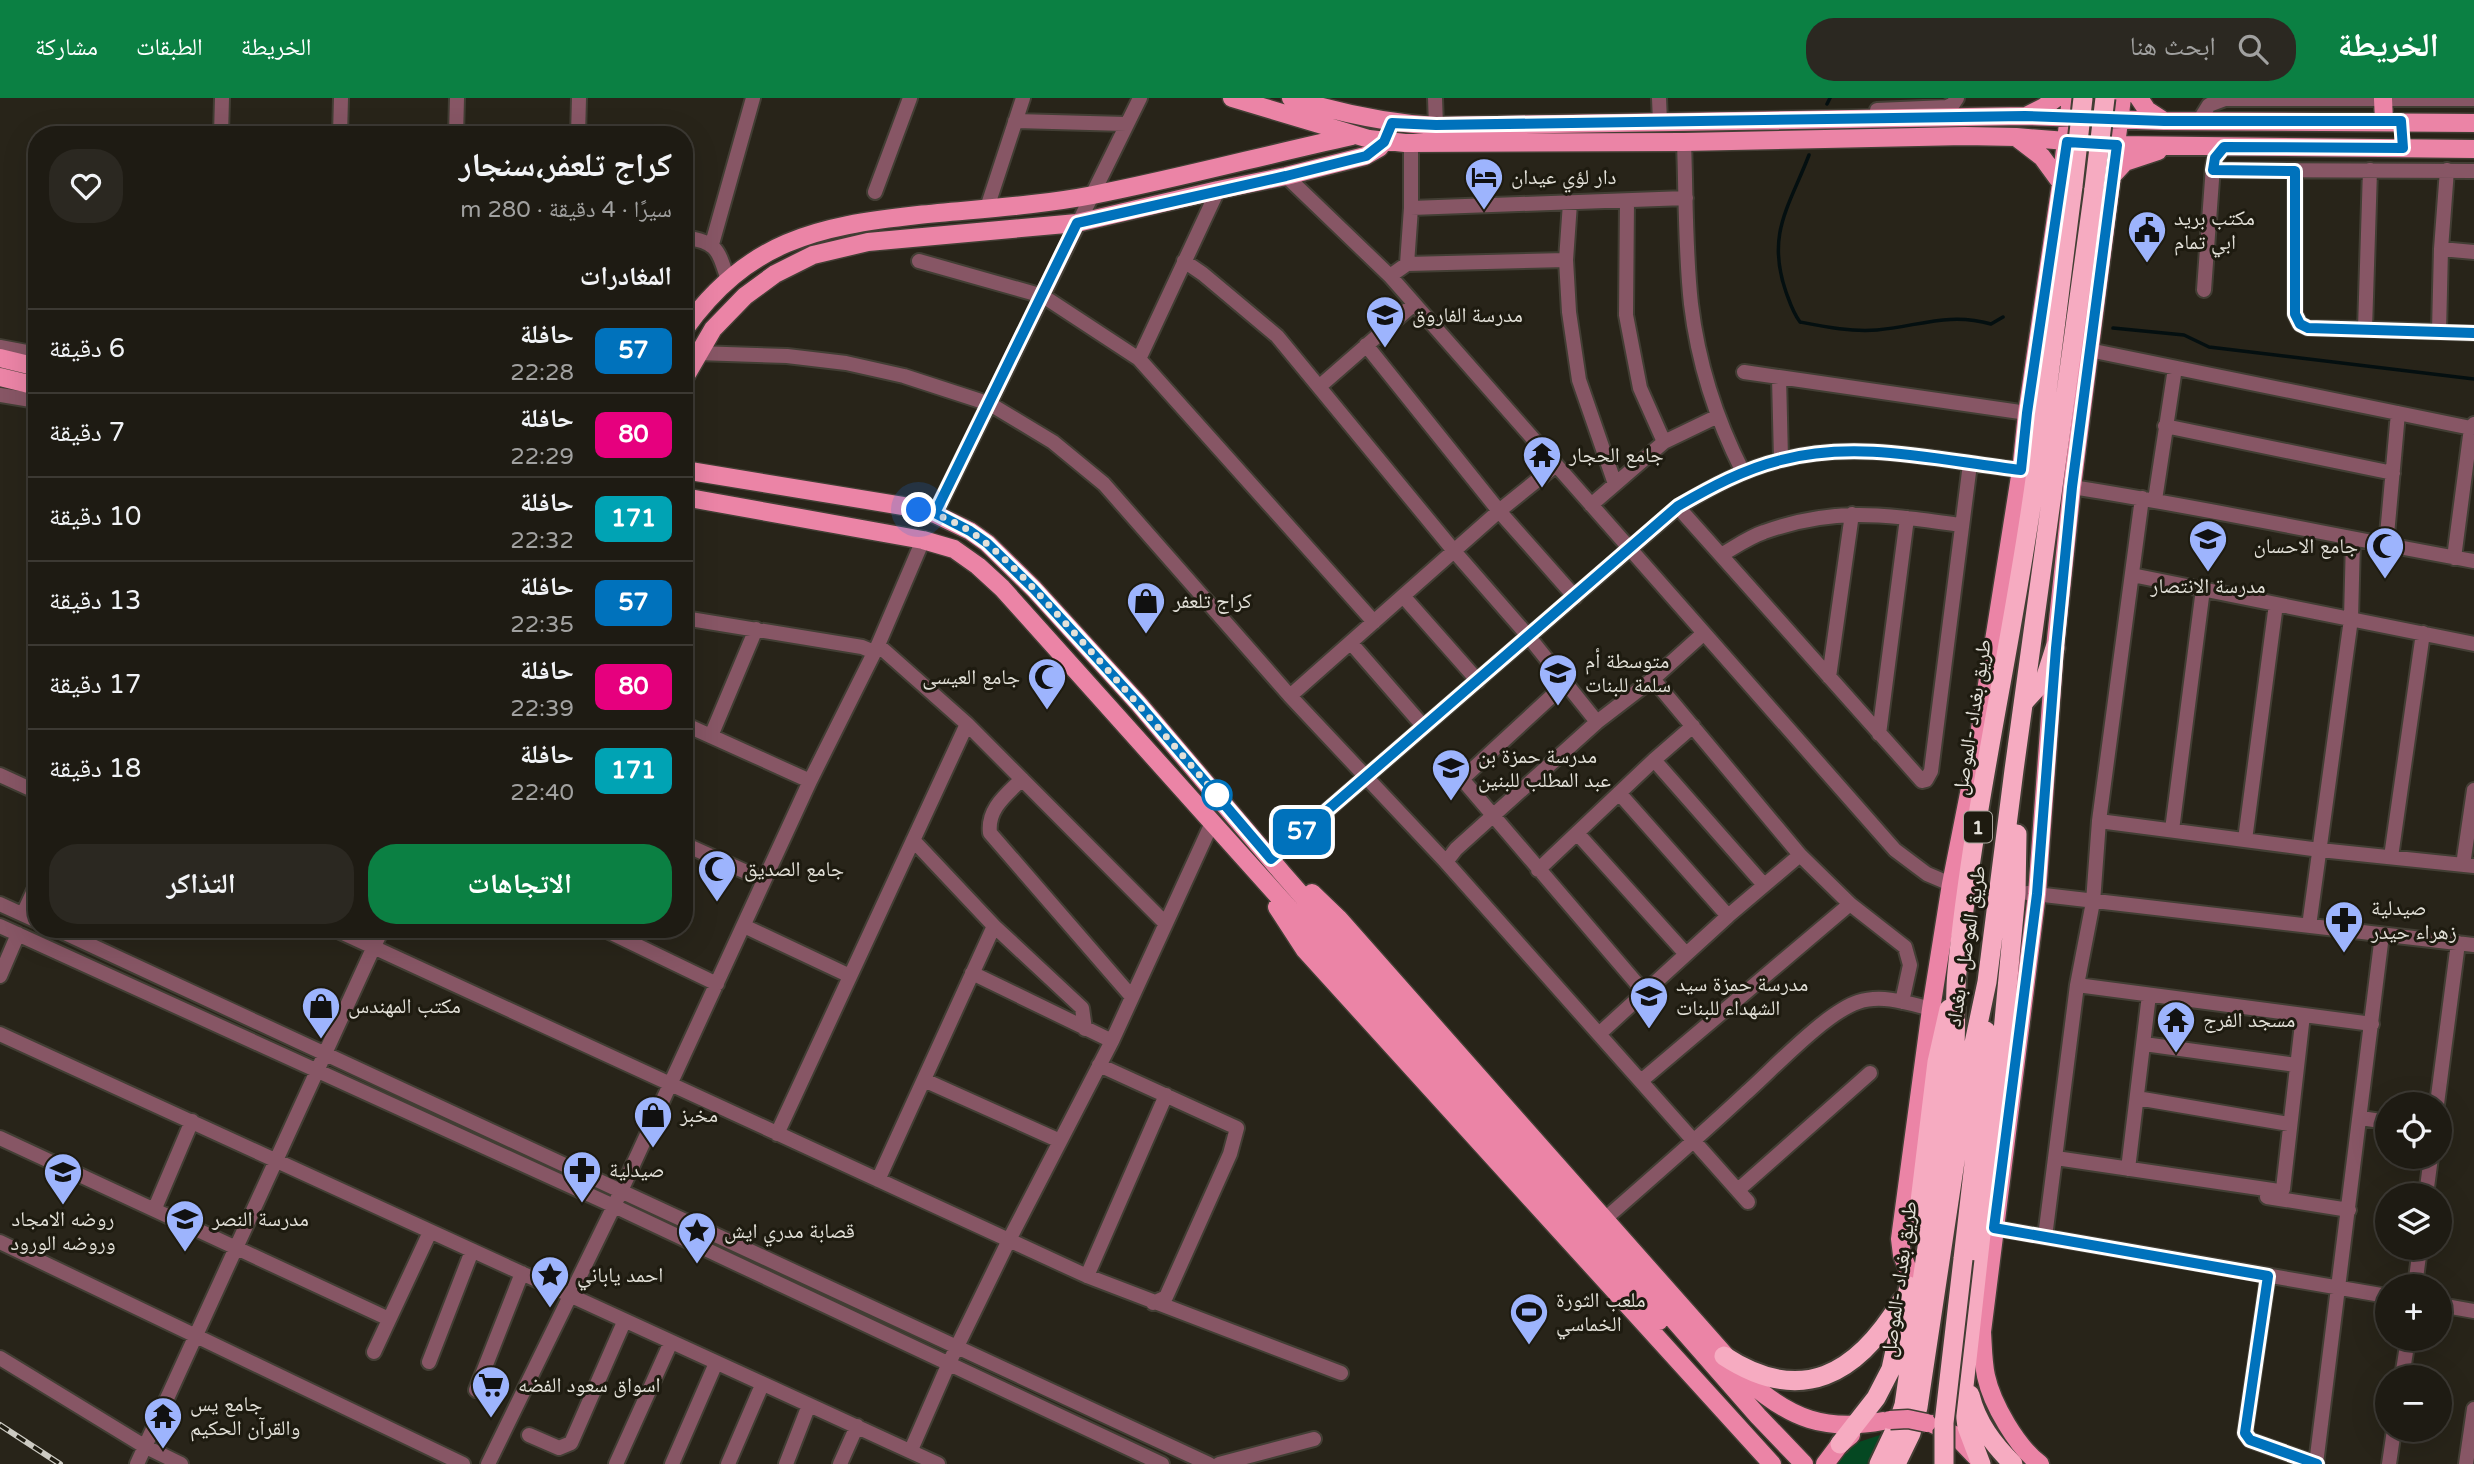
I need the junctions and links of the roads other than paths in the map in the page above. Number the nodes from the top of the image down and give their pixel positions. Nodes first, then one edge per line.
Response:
1 (222, 98) edge
2 (341, 98) edge
3 (457, 98) edge
4 (579, 98) edge
5 (752, 98) edge
6 (909, 98) edge
7 (1023, 98) edge
8 (1140, 98) edge
9 (1232, 98) edge
10 (1291, 98) edge
11 (1434, 98) edge
12 (1659, 98) edge
13 (1957, 98) edge
14 (2056, 98) edge
15 (2071, 98) edge
16 (2083, 98) edge
17 (2105, 98) edge
18 (2122, 98) edge
19 (2139, 98) edge
20 (2352, 98) edge
21 (2383, 99) edge
22 (2474, 99) edge
23 (2025, 116) junction
24 (1367, 118) junction
25 (1857, 118) junction
26 (2068, 118) junction
27 (2120, 120) junction
28 (1015, 121) junction
29 (2164, 121) junction
30 (2199, 121) junction
31 (2392, 121) junction
32 (1660, 122) junction
33 (1392, 123) junction
34 (2474, 123) edge
35 (1126, 124) junction
36 (1436, 125) junction
37 (221, 126) edge
38 (340, 126) edge
39 (456, 126) edge
40 (578, 126) edge
41 (1355, 135) junction
42 (1857, 137) junction
43 (2016, 137) junction
44 (1384, 142) junction
45 (1684, 142) junction
46 (2067, 142) junction
47 (2117, 145) junction
48 (2178, 146) junction
49 (2224, 147) junction
50 (2403, 148) junction
51 (2474, 149) edge
52 (1411, 150) dead end
53 (2213, 170) junction
54 (2370, 170) junction
55 (2447, 170) junction
56 (2295, 171) junction
57 (2474, 171) edge
58 (2113, 175) junction
59 (1286, 176) junction
60 (2067, 185) junction
61 (1218, 190) junction
62 (875, 192) dead end
63 (1090, 195) junction
64 (1686, 198) junction
65 (1627, 201) junction
66 (1570, 203) junction
67 (987, 208) junction
68 (1412, 208) junction
69 (1077, 223) junction
70 (693, 239) edge
71 (712, 244) junction
72 (2441, 249) junction
73 (2474, 252) edge
74 (762, 256) junction
75 (1566, 260) junction
76 (919, 261) dead end
77 (1184, 261) junction
78 (1407, 264) junction
79 (775, 274) junction
80 (1390, 276) junction
81 (728, 280) junction
82 (2204, 290) dead end
83 (1043, 296) junction
84 (1414, 304) junction
85 (693, 318) edge
86 (2365, 329) junction
87 (2439, 331) junction
88 (2474, 333) edge
89 (1366, 345) junction
90 (0, 347) edge
91 (2089, 350) junction
92 (28, 352) edge
93 (697, 353) junction
94 (0, 358) edge
95 (1139, 359) junction
96 (693, 361) edge
97 (28, 365) edge
98 (2175, 368) junction
99 (1744, 372) dead end
100 (0, 377) edge
101 (1779, 377) junction
102 (28, 384) edge
103 (1320, 386) junction
104 (0, 396) edge
105 (28, 400) edge
106 (989, 404) junction
107 (2027, 413) junction
108 (2398, 413) junction
109 (1718, 416) junction
110 (2165, 426) junction
111 (2472, 426) edge
112 (1664, 442) junction
113 (1781, 459) junction
114 (1970, 464) junction
115 (1556, 465) junction
116 (693, 470) edge
117 (2021, 470) junction
118 (1743, 472) junction
119 (2393, 473) junction
120 (745, 478) junction
121 (1615, 484) junction
122 (2072, 487) junction
123 (693, 497) edge
124 (2148, 499) junction
125 (740, 505) junction
126 (1591, 505) junction
127 (1678, 506) junction
128 (1499, 510) junction
129 (935, 513) junction
130 (1852, 514) junction
131 (1907, 518) junction
132 (1961, 526) junction
133 (923, 540) junction
134 (2353, 540) junction
135 (2386, 546) junction
136 (1630, 550) junction
137 (1454, 551) junction
138 (1721, 555) junction
139 (2454, 558) junction
140 (2474, 561) edge
141 (2132, 575) junction
142 (2203, 589) junction
143 (1404, 596) junction
144 (1575, 597) junction
145 (2276, 604) junction
146 (693, 619) edge
147 (2351, 619) junction
148 (1374, 622) junction
149 (756, 629) junction
150 (2423, 633) junction
151 (1704, 634) junction
152 (1530, 637) junction
153 (1351, 643) junction
154 (2474, 644) edge
155 (876, 648) junction
156 (2056, 648) junction
157 (2004, 656) junction
158 (1829, 677) junction
159 (1653, 679) junction
160 (1478, 681) junction
161 (1566, 683) junction
162 (1290, 696) junction
163 (2024, 702) junction
164 (1138, 703) junction
165 (1984, 704) junction
166 (1119, 718) junction
167 (1597, 722) junction
168 (967, 724) junction
169 (1693, 726) junction
170 (1424, 727) junction
171 (693, 728) edge
172 (1879, 734) junction
173 (711, 736) junction
174 (1654, 760) junction
175 (2014, 770) junction
176 (0, 775) edge
177 (1367, 776) junction
178 (1022, 779) junction
179 (810, 781) junction
180 (28, 788) edge
181 (2474, 790) edge
182 (1619, 793) junction
183 (1495, 816) junction
184 (2099, 821) junction
185 (1212, 823) junction
186 (2172, 830) junction
187 (1577, 833) junction
188 (913, 840) junction
189 (2245, 840) junction
190 (693, 848) edge
191 (2320, 850) junction
192 (1800, 855) junction
193 (2391, 858) junction
194 (1271, 859) junction
195 (1446, 862) junction
196 (2469, 866) edge
197 (1538, 870) junction
198 (1283, 874) junction
199 (764, 880) junction
200 (1268, 885) junction
201 (1764, 885) junction
202 (1960, 887) junction
203 (2015, 893) junction
204 (2037, 894) junction
205 (2093, 902) junction
206 (0, 904) edge
207 (1850, 904) junction
208 (28, 916) edge
209 (1728, 916) junction
210 (1165, 923) junction
211 (0, 926) edge
212 (744, 926) junction
213 (994, 926) junction
214 (2309, 926) junction
215 (18, 934) junction
216 (1324, 934) junction
217 (2382, 935) junction
218 (76, 938) edge
219 (354, 938) edge
220 (378, 938) edge
221 (622, 938) edge
222 (2458, 943) junction
223 (2474, 945) edge
224 (374, 947) junction
225 (1686, 954) junction
226 (972, 973) junction
227 (1957, 974) junction
228 (0, 976) edge
229 (850, 976) junction
230 (1987, 982) junction
231 (717, 984) junction
232 (2077, 985) junction
233 (1644, 992) junction
234 (2149, 995) junction
235 (205, 997) junction
236 (1132, 997) junction
237 (1902, 1002) junction
238 (1931, 1009) junction
239 (197, 1015) junction
240 (2303, 1015) junction
241 (2372, 1024) junction
242 (1085, 1029) junction
243 (0, 1034) edge
244 (1599, 1034) junction
245 (1112, 1041) junction
246 (2144, 1044) junction
247 (325, 1055) junction
248 (1099, 1065) junction
249 (2296, 1065) junction
250 (318, 1069) junction
251 (1870, 1073) dead end
252 (924, 1080) junction
253 (1641, 1081) junction
254 (670, 1085) junction
255 (2439, 1092) edge
256 (1166, 1096) junction
257 (2137, 1098) junction
258 (2361, 1118) junction
259 (2375, 1120) edge
260 (192, 1121) junction
261 (2289, 1124) junction
262 (777, 1134) junction
263 (0, 1138) edge
264 (1060, 1141) junction
265 (1695, 1141) junction
266 (2056, 1158) junction
267 (277, 1160) junction
268 (2128, 1169) junction
269 (2152, 1178) dead end
270 (878, 1180) junction
271 (622, 1190) junction
272 (1738, 1190) junction
273 (1748, 1202) dead end
274 (614, 1206) junction
275 (155, 1209) junction
276 (2349, 1210) junction
277 (1605, 1218) junction
278 (1994, 1228) junction
279 (430, 1232) junction
280 (2045, 1237) junction
281 (1009, 1240) junction
282 (0, 1242) edge
283 (237, 1246) junction
284 (472, 1251) junction
285 (522, 1273) junction
286 (1087, 1276) junction
287 (2268, 1276) junction
288 (1909, 1284) junction
289 (2340, 1288) junction
290 (2375, 1294) edge
291 (570, 1295) junction
292 (1153, 1303) junction
293 (2452, 1307) edge
294 (2474, 1311) edge
295 (389, 1319) junction
296 (624, 1322) junction
297 (196, 1337) junction
298 (671, 1342) junction
299 (958, 1346) junction
300 (374, 1352) dead end
301 (1724, 1356) junction
302 (0, 1358) edge
303 (429, 1362) dead end
304 (716, 1363) junction
305 (949, 1363) junction
306 (1966, 1368) junction
307 (1341, 1374) dead end
308 (762, 1385) junction
309 (476, 1390) dead end
310 (810, 1405) junction
311 (2474, 1409) edge
312 (1887, 1421) junction
313 (857, 1426) junction
314 (1854, 1426) junction
315 (529, 1435) dead end
316 (1314, 1439) dead end
317 (2392, 1442) edge
318 (1840, 1444) junction
319 (144, 1446) junction
320 (911, 1450) junction
321 (1978, 1458) edge
322 (136, 1464) edge
323 (181, 1464) edge
324 (463, 1464) edge
325 (488, 1464) edge
326 (616, 1464) edge
327 (671, 1464) edge
328 (729, 1464) edge
329 (786, 1464) edge
330 (841, 1464) edge
331 (938, 1464) edge
332 (1162, 1464) edge
333 (1209, 1464) edge
334 (1219, 1464) edge
335 (1772, 1464) edge
336 (1788, 1464) edge
337 (1804, 1464) edge
338 (1825, 1464) edge
339 (1879, 1464) edge
340 (1896, 1464) edge
341 (1944, 1464) edge
342 (2004, 1464) edge
343 (2013, 1464) edge
344 (2040, 1464) edge
345 (2317, 1464) edge
346 (2389, 1464) edge
347 (2466, 1464) edge

1 - 37 street
2 - 38 street
3 - 39 street
4 - 40 street
5 - 71 street
6 - 62 street
7 - 28 street
8 - 35 street
9 - 41 main road
10 - 24 main road
11 - 36 street
12 - 32 street
13 - 25 street
14 - 23 main road
15 - 26 main road
16 - 60 highway, طريق بغداد -الموصل / 1, bridge
17 - 163 highway, طريق الموصل - بغداد / 1, bridge
18 - 27 main road
19 - 29 main road
20 - 21 street
20 - 30 street
21 - 22 street
21 - 31 main road
23 - 25 main road
23 - 26 main road
24 - 33 main road
24 - 41 main road
25 - 32 main road
25 - 42 street
26 - 27 main road
26 - 46 main road
27 - 29 main road
27 - 47 main road
28 - 35 street
28 - 67 street
29 - 30 main road
30 - 31 main road
31 - 34 main road
31 - 50 main road
32 - 36 main road
33 - 36 main road
33 - 44 main road
35 - 63 street
41 - 44 main road
41 - 63 main road
42 - 43 main road
42 - 45 main road
43 - 46 main road
43 - 60 main road
44 - 45 main road
44 - 59 main road
45 - 64 street
46 - 47 main road
46 - 60 main road
47 - 48 main road
47 - 58 main road
48 - 49 main road
48 - 58 main road
49 - 50 main road
49 - 53 street
50 - 51 main road
52 - 68 street
53 - 56 street
53 - 82 street
54 - 55 street
54 - 56 street
54 - 86 street
55 - 57 street
55 - 72 street
56 - 86 street
58 - 91 main road
59 - 61 main road
59 - 80 street
60 - 107 main road
60 - 157 highway, طريق بغداد -الموصل / 1
61 - 69 main road
61 - 77 street
63 - 67 main road
63 - 69 street
64 - 65 street
64 - 109 street
65 - 66 street
65 - 112 street
66 - 68 street
66 - 75 street
67 - 74 main road
68 - 78 street
69 - 79 main road
69 - 83 street
70 - 71 street
71 - 81 street
72 - 73 street
72 - 87 street
74 - 79 main road
74 - 81 main road
75 - 78 street
75 - 121 street
76 - 83 street
77 - 95 street
77 - 103 street
78 - 80 street
79 - 93 main road
80 - 84 street
81 - 85 main road
83 - 95 street
83 - 106 street
84 - 89 street
84 - 115 street
86 - 87 street
87 - 88 street
89 - 103 street
89 - 128 street
90 - 92 street
91 - 98 street
91 - 122 main road
93 - 96 main road
93 - 106 street
94 - 97 main road
95 - 148 street
98 - 108 street
98 - 110 street
99 - 101 street
100 - 102 main road
101 - 107 street
101 - 113 street
103 - 137 street
104 - 105 street
106 - 129 street
106 - 162 street
107 - 117 main road
108 - 111 street
108 - 119 street
109 - 112 street
109 - 118 street
110 - 119 street
110 - 124 street
111 - 139 street
112 - 121 street
113 - 114 street
113 - 118 street
114 - 117 street
114 - 132 street
115 - 126 street
115 - 128 street
116 - 120 main road
117 - 165 main road
118 - 127 street
119 - 135 street
120 - 125 main road
120 - 129 main road
121 - 126 street
122 - 124 street
122 - 156 main road
123 - 125 main road
124 - 134 street
124 - 141 street
125 - 133 main road
126 - 136 street
127 - 136 street
127 - 138 street
128 - 137 street
128 - 144 street
129 - 164 main road
130 - 131 street
130 - 138 street
130 - 158 street
131 - 132 street
131 - 172 street
132 - 172 street
133 - 155 street
133 - 166 main road
134 - 135 street
134 - 147 street
135 - 139 street
136 - 144 street
136 - 151 street
137 - 143 street
137 - 152 street
138 - 158 street
139 - 140 street
141 - 142 street
141 - 184 street
142 - 145 street
142 - 186 street
143 - 148 street
143 - 160 street
144 - 152 street
145 - 147 street
145 - 189 street
146 - 149 street
147 - 150 street
147 - 191 street
148 - 153 street
149 - 155 street
149 - 173 street
150 - 154 street
150 - 193 street
151 - 159 street
151 - 202 street
152 - 160 street
152 - 161 street
153 - 162 street
153 - 170 street
155 - 168 street
155 - 179 street
156 - 163 highway
156 - 204 main road
157 - 165 highway
157 - 202 highway, طريق بغداد -الموصل / 1
158 - 172 street
159 - 167 street
159 - 169 street
160 - 170 street
161 - 167 street
161 - 183 street
162 - 177 street
163 - 175 highway, طريق الموصل - بغداد / 1
164 - 166 main road
164 - 194 main road
165 - 202 main road
166 - 185 main road
167 - 183 street
168 - 178 street
168 - 188 street
169 - 174 street
169 - 192 street
170 - 177 street
171 - 173 street
173 - 179 street
174 - 182 street
174 - 201 street
175 - 203 highway
175 - 230 highway, طريق الموصل - بغداد / 1
176 - 180 street
177 - 194 street
177 - 195 street
178 - 210 street
178 - 236 street
179 - 199 street
181 - 196 street
182 - 187 street
182 - 209 street
183 - 195 street
183 - 197 street
184 - 186 street
184 - 205 street
185 - 200 main road
185 - 210 street
186 - 189 street
187 - 197 street
187 - 225 street
188 - 213 street
188 - 229 street
189 - 191 street
190 - 199 street
191 - 193 street
191 - 214 street
192 - 201 street
192 - 207 street
193 - 196 street
194 - 198 main road
195 - 244 street
197 - 233 street
198 - 216 main road
198 - 277 main road
199 - 212 street
200 - 216 main road
200 - 335 main road
201 - 209 street
202 - 227 highway, طريق بغداد -الموصل / 1
202 - 238 main road
203 - 204 street
203 - 306 highway
204 - 205 street
204 - 278 main road
205 - 214 street
205 - 232 street
206 - 208 street
207 - 237 street
207 - 253 street
209 - 225 street
210 - 236 street
211 - 215 street
212 - 229 street
212 - 231 street
213 - 226 street
213 - 242 street
214 - 217 street
215 - 228 street
215 - 239 street
216 - 336 main road
216 - 337 main road
217 - 222 street
217 - 241 street
218 - 235 street
219 - 224 street
220 - 224 street
221 - 231 street
222 - 223 street
222 - 255 street
224 - 247 street
224 - 254 street
225 - 233 street
226 - 242 street
226 - 252 street
227 - 288 highway
227 - 339 highway, طريق بغداد -الموصل / 1
229 - 262 street
230 - 340 highway, طريق الموصل - بغداد / 1
230 - 341 highway, bridge
231 - 254 street
232 - 234 street
232 - 266 street
233 - 244 street
234 - 240 street
234 - 246 street
235 - 239 street
235 - 247 street
236 - 245 street
237 - 238 street
237 - 265 street
238 - 288 main road
239 - 250 street
240 - 241 street
240 - 249 street
241 - 258 street
242 - 245 street
243 - 260 street
244 - 253 street
245 - 248 street
246 - 249 street
246 - 257 street
247 - 250 street
247 - 271 street
248 - 256 street
248 - 264 street
249 - 261 street
250 - 267 street
250 - 274 street
251 - 272 street
252 - 264 street
252 - 270 street
253 - 265 street
254 - 262 street
254 - 271 street
256 - 286 street
256 - 292 street
257 - 261 street
257 - 268 street
258 - 259 street
258 - 276 street
260 - 267 street
260 - 275 street
261 - 268 street
262 - 270 street
263 - 275 street
264 - 281 street
265 - 272 street
265 - 277 street
266 - 268 street
266 - 280 street
267 - 279 street
267 - 283 street
269 - 276 street
270 - 281 street
271 - 274 street
271 - 299 street
272 - 273 street
274 - 291 street
274 - 305 street
275 - 283 street
276 - 289 street
277 - 301 main road
278 - 280 street
278 - 344 main road
279 - 284 street
279 - 295 street
280 - 287 street
281 - 286 street
281 - 299 street
282 - 297 street
283 - 295 street
283 - 297 street
284 - 285 street
284 - 303 street
285 - 291 street
285 - 309 street
286 - 292 street
287 - 289 street
287 - 345 street
288 - 301 highway
288 - 314 highway
289 - 290 street
289 - 345 street
291 - 296 street
291 - 325 street
292 - 307 street
293 - 294 street
295 - 300 street
296 - 298 street
296 - 315 street
297 - 319 street
297 - 324 street
298 - 304 street
298 - 326 street
299 - 305 street
299 - 333 street
301 - 314 main road
302 - 319 street
304 - 308 street
304 - 327 street
305 - 320 street
305 - 332 street
306 - 321 highway
306 - 343 highway
308 - 310 street
308 - 328 street
310 - 313 street
310 - 329 street
311 - 347 street
312 - 314 main road
312 - 318 main road
312 - 321 main road, bridge
313 - 320 street
313 - 330 street
314 - 318 highway
316 - 334 street
317 - 346 street
318 - 338 main road
319 - 322 street
319 - 323 street
320 - 331 street
321 - 342 main road

